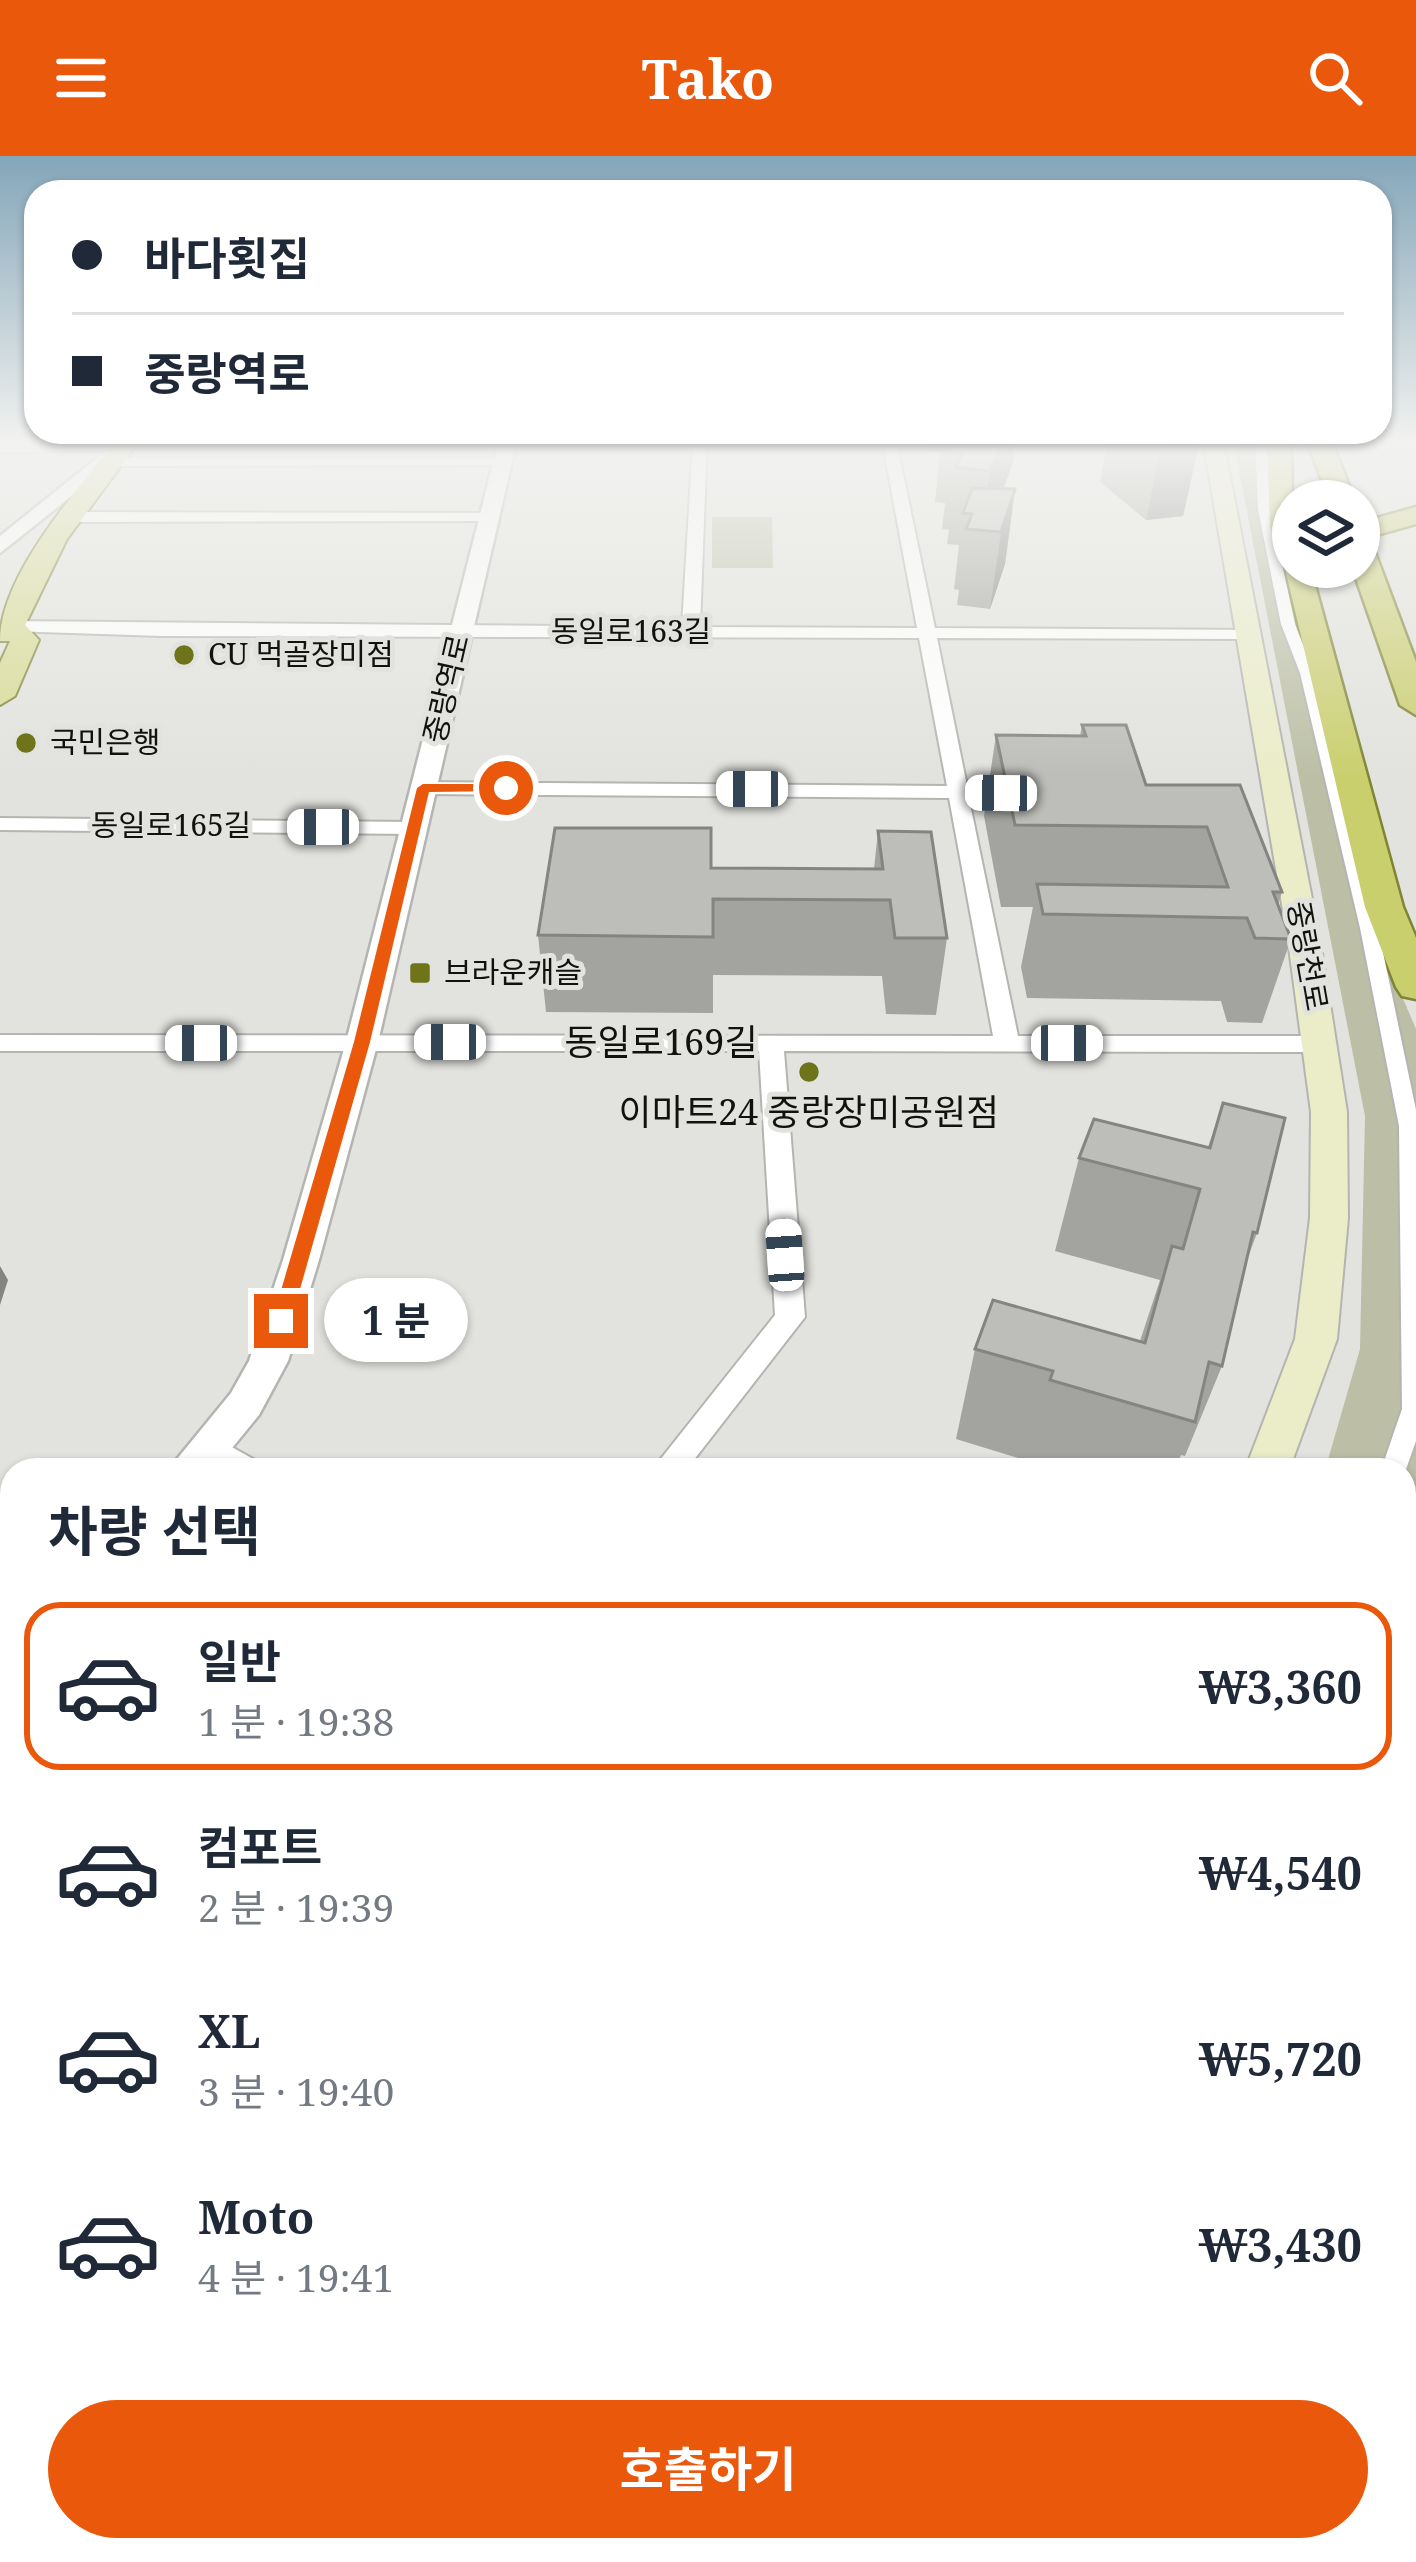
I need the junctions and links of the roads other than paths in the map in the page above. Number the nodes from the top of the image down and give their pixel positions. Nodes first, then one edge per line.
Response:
1 (25, 552) edge
2 (48, 552) edge
3 (481, 552) edge
4 (695, 552) edge
5 (911, 552) edge
6 (1235, 552) edge
7 (1273, 552) edge
8 (0, 569) edge
9 (1309, 588) edge
10 (1374, 588) edge
11 (4, 628) edge
12 (461, 632) junction
13 (692, 633) junction
14 (926, 633) junction
15 (1251, 634) junction
16 (3, 678) edge
17 (1416, 705) edge
18 (423, 788) junction
19 (958, 792) junction
20 (1044, 794) edge
21 (0, 824) edge
22 (414, 828) junction
23 (1416, 987) edge
24 (362, 1042) junction
25 (0, 1043) edge
26 (771, 1043) junction
27 (1007, 1043) junction
28 (1322, 1044) junction
29 (200, 1458) edge
30 (678, 1458) edge
31 (1271, 1458) edge
32 (1398, 1458) edge

1 - 8 street
2 - 11 main road
3 - 12 street, 중랑역로
4 - 13 street
5 - 14 street
6 - 15 main road, 중랑천로
7 - 32 street
9 - 23 highway
10 - 17 highway
11 - 12 street, 동일로163길
11 - 16 main road
12 - 13 street, 동일로163길
12 - 18 street, 중랑역로
13 - 14 street, 동일로163길
14 - 15 street, 동일로163길
14 - 19 street
15 - 28 main road, 중랑천로
18 - 19 street
18 - 22 street, 중랑역로
19 - 20 street
19 - 27 street
21 - 22 street, 동일로165길
22 - 24 street, 중랑역로
24 - 25 street, 동일로169길
24 - 26 street, 동일로169길
24 - 29 street, 중랑역로
26 - 27 street, 동일로169길
26 - 30 street
27 - 28 street, 동일로169길
28 - 31 main road, 중랑천로

